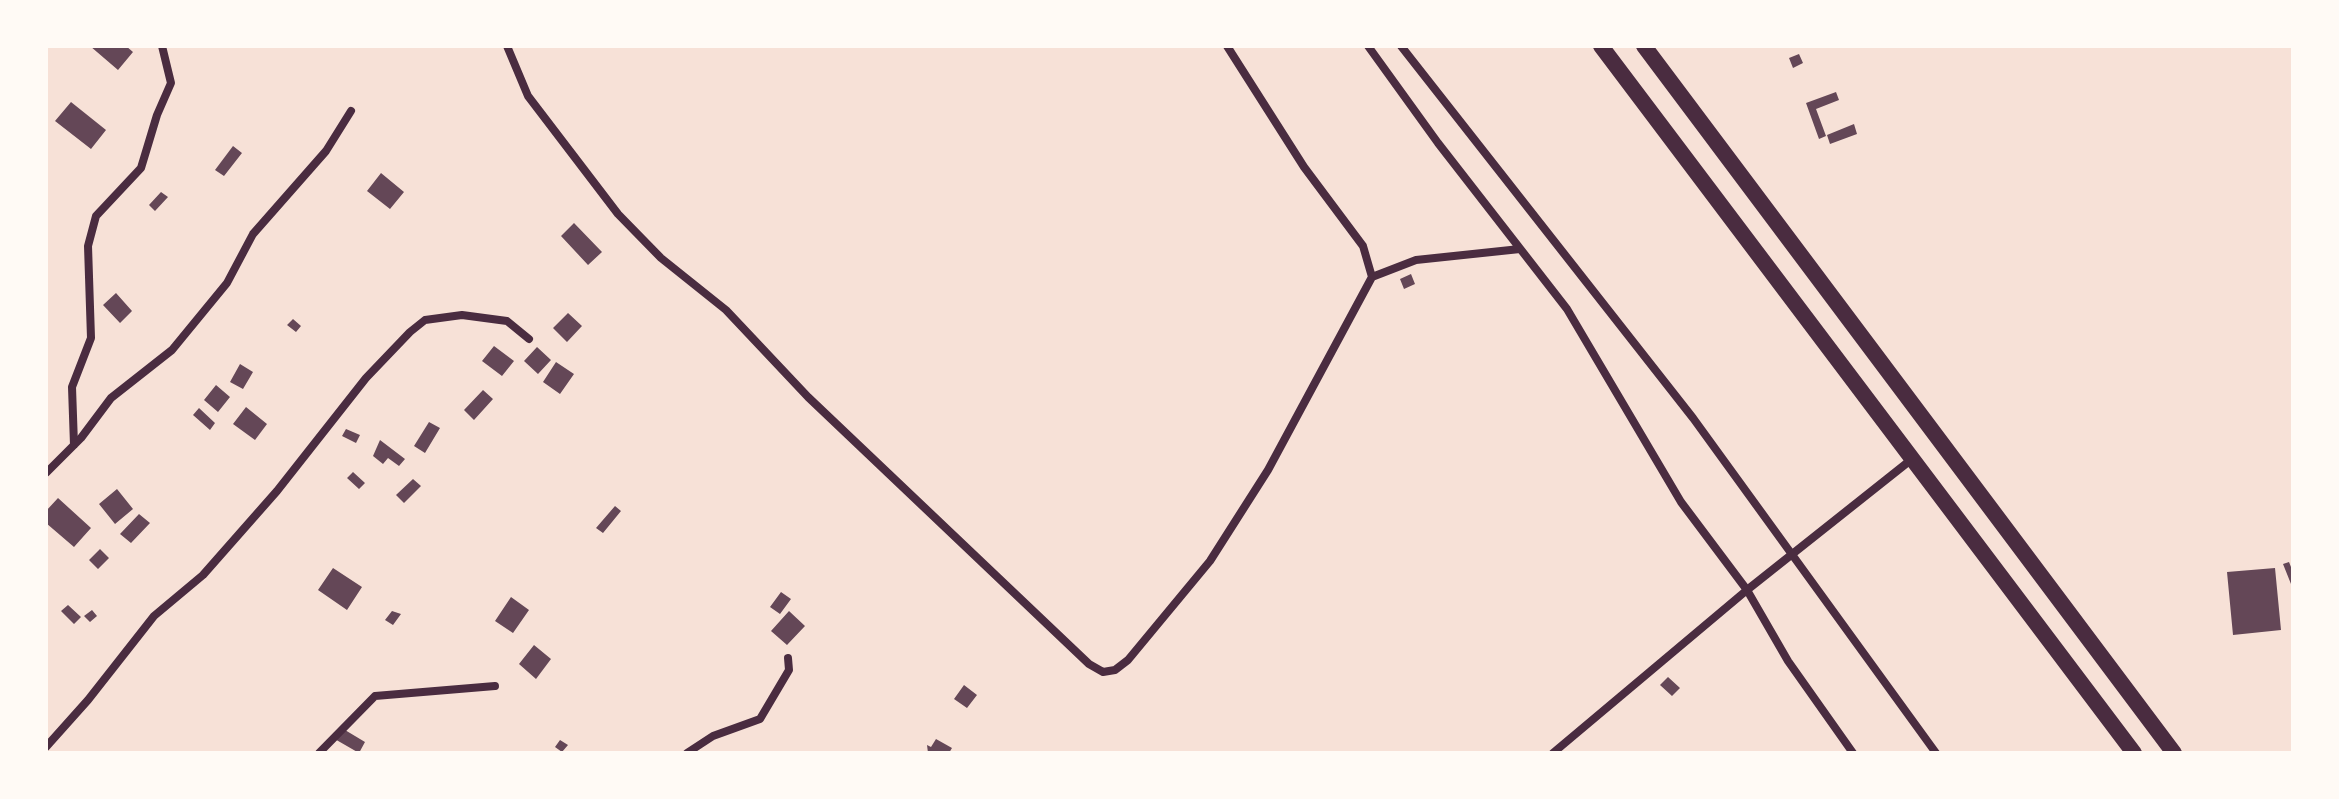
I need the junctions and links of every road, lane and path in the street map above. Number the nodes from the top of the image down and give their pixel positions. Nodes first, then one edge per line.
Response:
1 (162, 46) edge
2 (507, 46) edge
3 (1227, 46) edge
4 (1368, 46) edge
5 (1401, 46) edge
6 (1601, 46) edge
7 (1644, 46) edge
8 (351, 111) dead end
9 (1520, 249) junction
10 (1372, 277) junction
11 (529, 339) dead end
12 (74, 445) junction
13 (1912, 459) junction
14 (46, 473) edge
15 (1791, 557) junction
16 (1747, 590) junction
17 (788, 658) dead end
18 (495, 686) dead end
19 (46, 747) edge
20 (319, 753) edge
21 (687, 753) edge
22 (1553, 753) edge
23 (1853, 753) edge
24 (1936, 753) edge
25 (2134, 753) edge
26 (2174, 753) edge

1 - 12 street
2 - 10 street
3 - 10 street
4 - 9 street
5 - 15 street
6 - 13 highway
7 - 26 highway
8 - 12 street
9 - 10 street
9 - 16 street
11 - 19 street
12 - 14 street
13 - 15 street
13 - 25 highway
15 - 16 street
15 - 24 street
16 - 22 street
16 - 23 street
17 - 21 street
18 - 20 street

